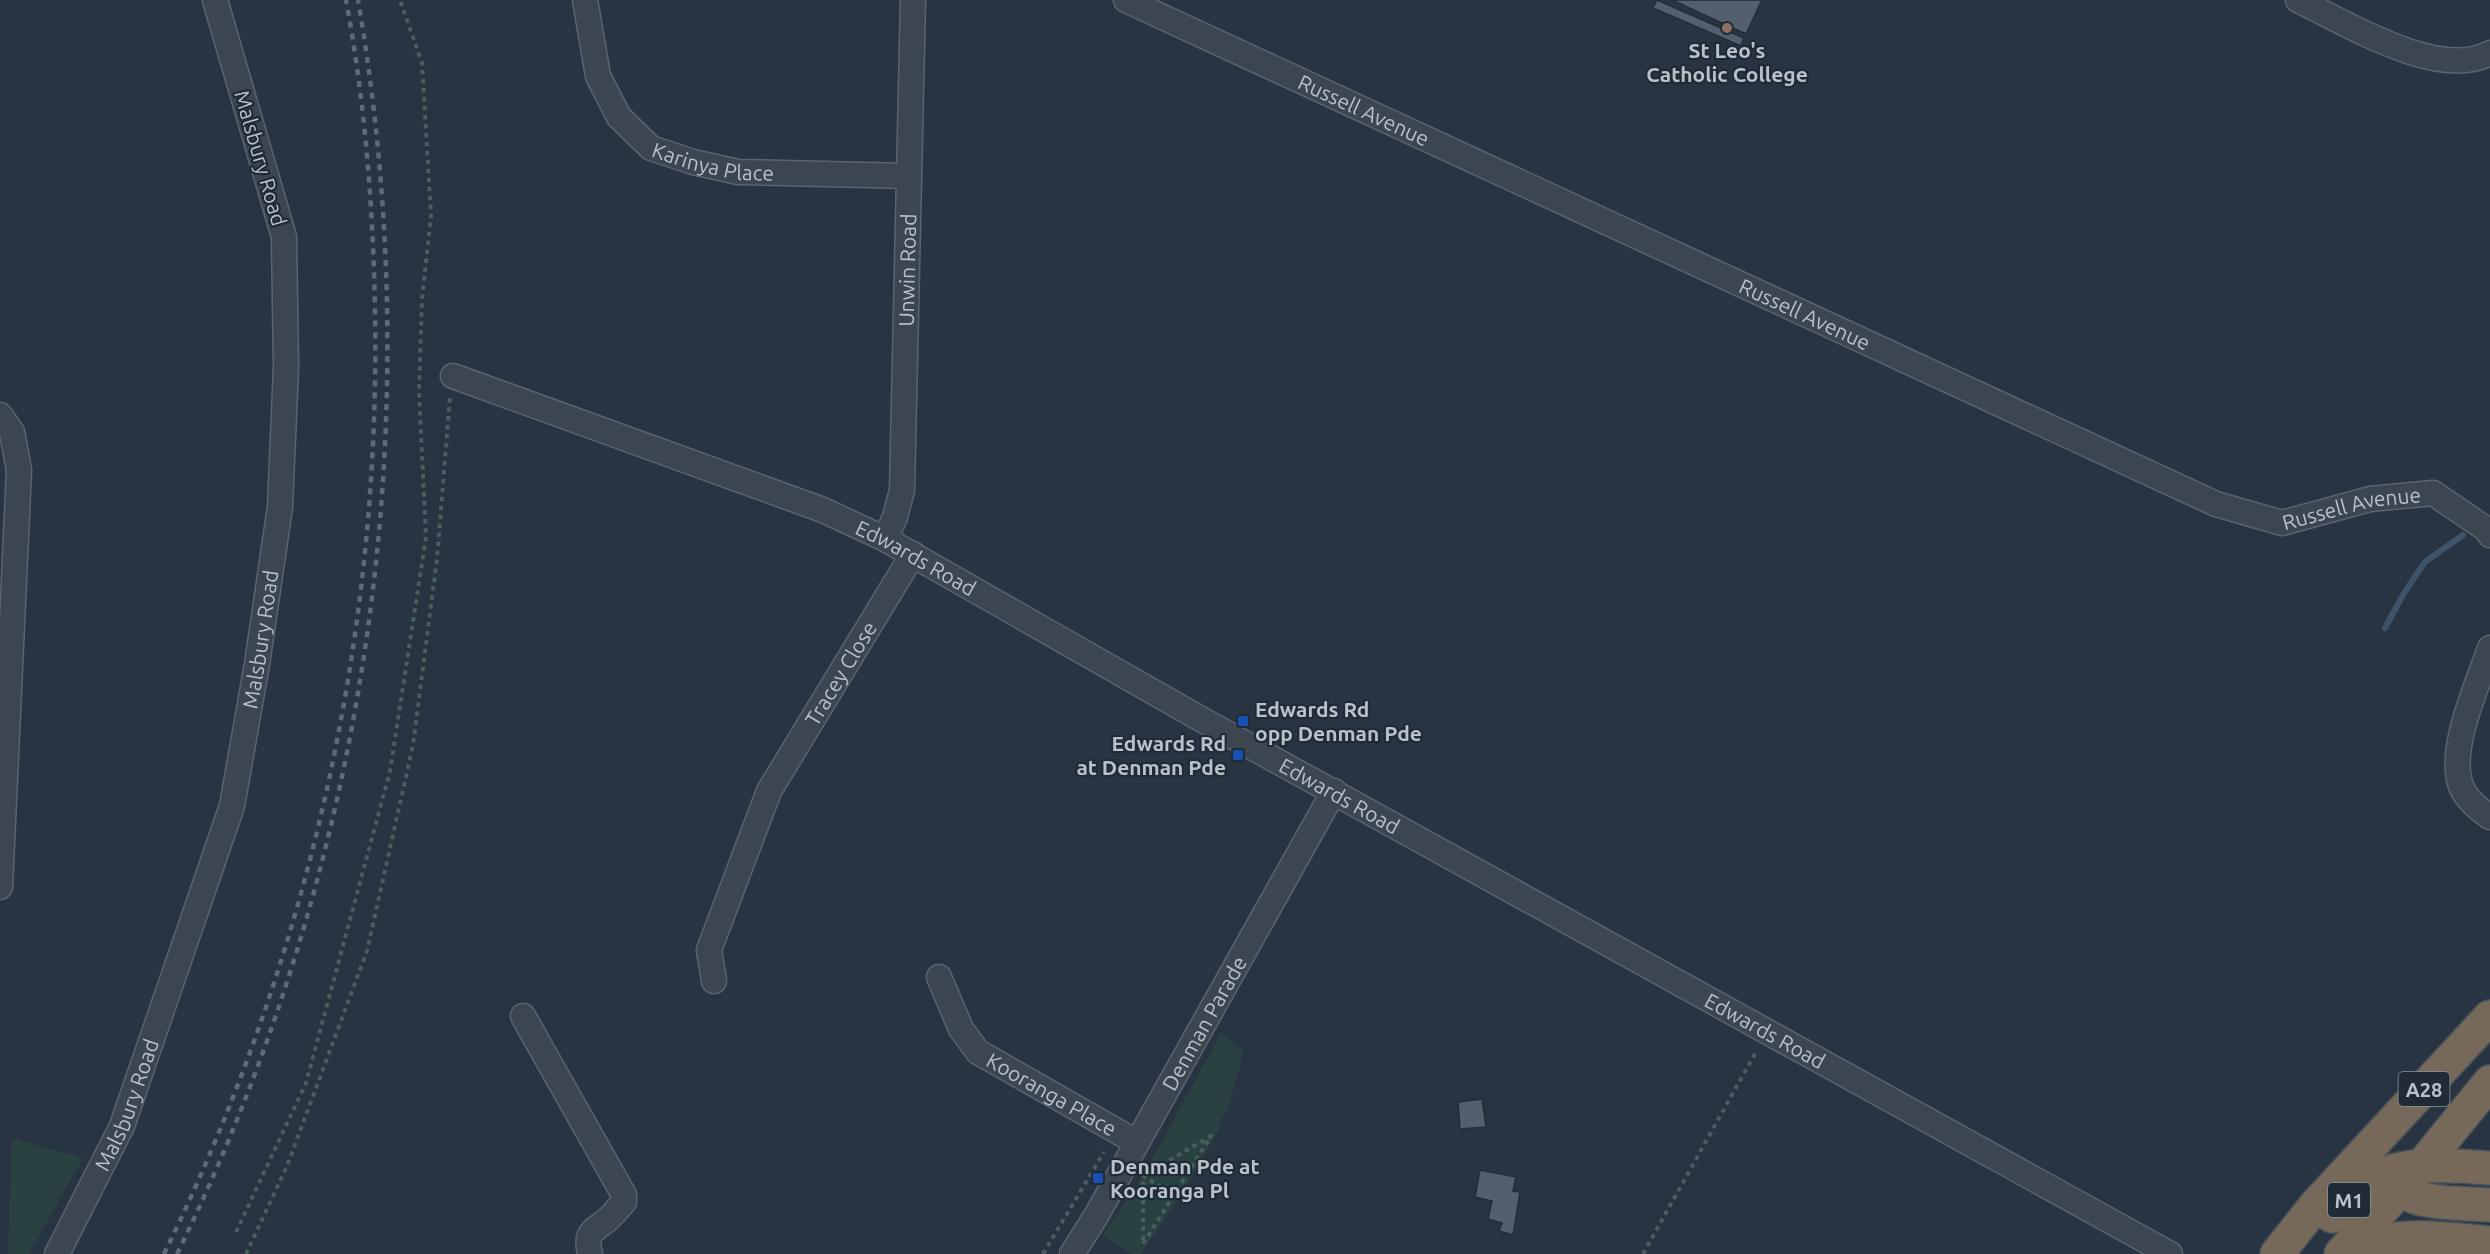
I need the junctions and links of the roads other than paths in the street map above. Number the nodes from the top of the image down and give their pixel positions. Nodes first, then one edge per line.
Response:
1 (215, 0) edge
2 (585, 0) edge
3 (913, 0) edge
4 (1126, 0) edge
5 (2298, 0) edge
6 (2490, 53) edge
7 (908, 176) junction
8 (453, 376) road end
9 (0, 415) edge
10 (2490, 535) edge
11 (885, 539) junction
12 (913, 554) junction
13 (2490, 648) edge
14 (1334, 791) junction
15 (2490, 817) edge
16 (0, 887) edge
17 (939, 977) dead end
18 (714, 981) dead end
19 (523, 1017) dead end
20 (2490, 1017) edge
21 (2490, 1082) edge
22 (2388, 1128) junction
23 (1136, 1142) junction
24 (2490, 1168) edge
25 (2409, 1183) junction
26 (2490, 1205) edge
27 (2356, 1242) edge
28 (2490, 1244) edge
29 (57, 1254) edge
30 (590, 1254) edge
31 (1072, 1254) edge
32 (2170, 1254) edge
33 (2277, 1254) edge
34 (2290, 1254) edge
35 (2341, 1254) edge

1 - 29 street, Malsbury Road
2 - 7 street, Karinya Place
3 - 7 street, Unwin Road
4 - 10 street, Russell Avenue
5 - 6 street
7 - 11 street, Unwin Road
8 - 11 street, Edwards Road
9 - 16 street
11 - 12 street, Edwards Road
12 - 14 street, Edwards Road
12 - 18 street, Tracey Close
13 - 15 street
14 - 23 street, Denman Parade
14 - 32 street, Edwards Road
17 - 23 street, Kooranga Place
19 - 30 street
20 - 22 highway, A28
21 - 25 highway, A28
22 - 25 highway
22 - 33 highway, A28
23 - 31 street, Denman Parade
24 - 25 highway
25 - 26 highway
25 - 27 highway, A28
25 - 34 highway, M1
27 - 28 highway, M1
27 - 35 highway, A28

